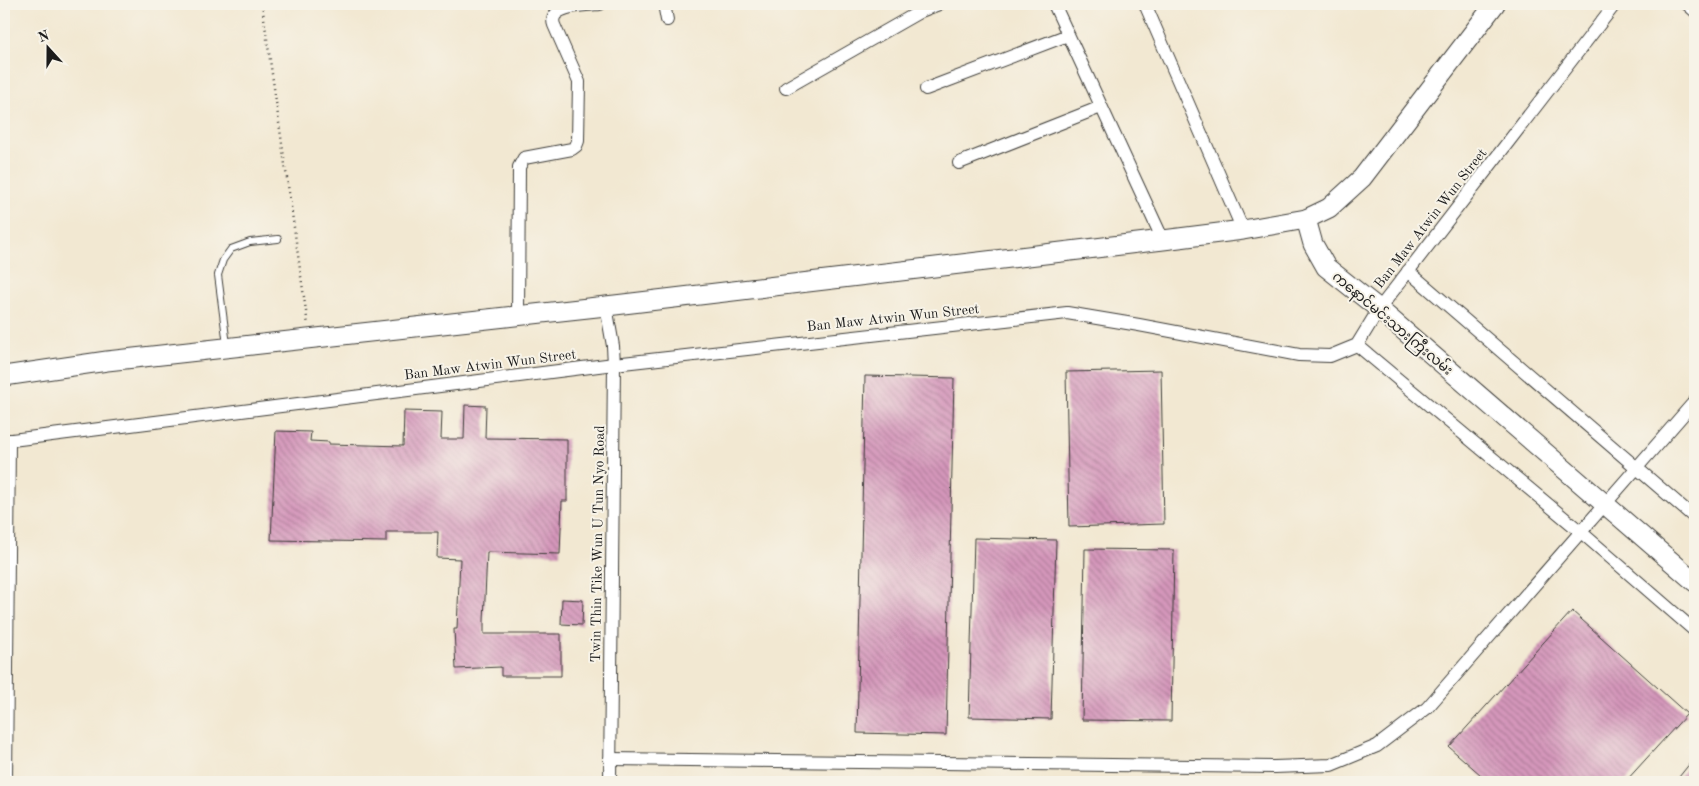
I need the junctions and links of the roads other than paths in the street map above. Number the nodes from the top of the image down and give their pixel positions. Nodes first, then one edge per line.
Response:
1 (600, 4) edge
2 (664, 4) edge
3 (939, 4) edge
4 (1054, 4) edge
5 (1145, 4) edge
6 (1495, 4) edge
7 (1615, 4) edge
8 (1687, 4) edge
9 (1695, 11) edge
10 (667, 20) dead end
11 (1068, 35) junction
12 (786, 88) dead end
13 (926, 89) dead end
14 (1101, 107) junction
15 (960, 163) dead end
16 (1306, 219) junction
17 (1243, 230) junction
18 (278, 239) dead end
19 (1163, 240) junction
20 (1408, 271) junction
21 (606, 306) junction
22 (1378, 309) junction
23 (518, 316) junction
24 (1356, 345) junction
25 (227, 348) junction
26 (614, 364) junction
27 (4, 376) edge
28 (1695, 401) edge
29 (6, 441) edge
30 (1637, 468) junction
31 (1605, 504) junction
32 (1695, 518) edge
33 (1581, 532) junction
34 (1695, 582) edge
35 (1695, 631) edge
36 (610, 759) junction
37 (6, 782) edge
38 (610, 782) edge

1 - 23 street
2 - 10 street
3 - 12 street
4 - 11 street
5 - 17 street
6 - 16 main road
7 - 20 street, Ban Maw Atwin Wun Street
8 - 9 street
11 - 13 street
11 - 14 street
14 - 15 street
14 - 19 street
16 - 17 main road
16 - 22 main road, ကနောင်မင်းသားကြီးလမ်း
17 - 19 main road
18 - 25 lane
19 - 21 main road
20 - 22 street, Ban Maw Atwin Wun Street
20 - 30 street
21 - 23 main road
21 - 26 street, Twin Thin Tike Wun U Tun Nyo Road
22 - 24 street, Ban Maw Atwin Wun Street
22 - 31 main road, ကနောင်မင်းသားကြီးလမ်း
23 - 25 main road
24 - 26 street, Ban Maw Atwin Wun Street
24 - 33 street
25 - 27 main road
26 - 29 street, Ban Maw Atwin Wun Street
26 - 36 street, Twin Thin Tike Wun U Tun Nyo Road
28 - 30 street
29 - 37 street
30 - 31 street
30 - 32 street
31 - 33 street
31 - 34 main road, ကနောင်မင်းသားကြီးလမ်း
33 - 35 street
33 - 36 street
36 - 38 street, Twin Thin Tike Wun U Tun Nyo Road

